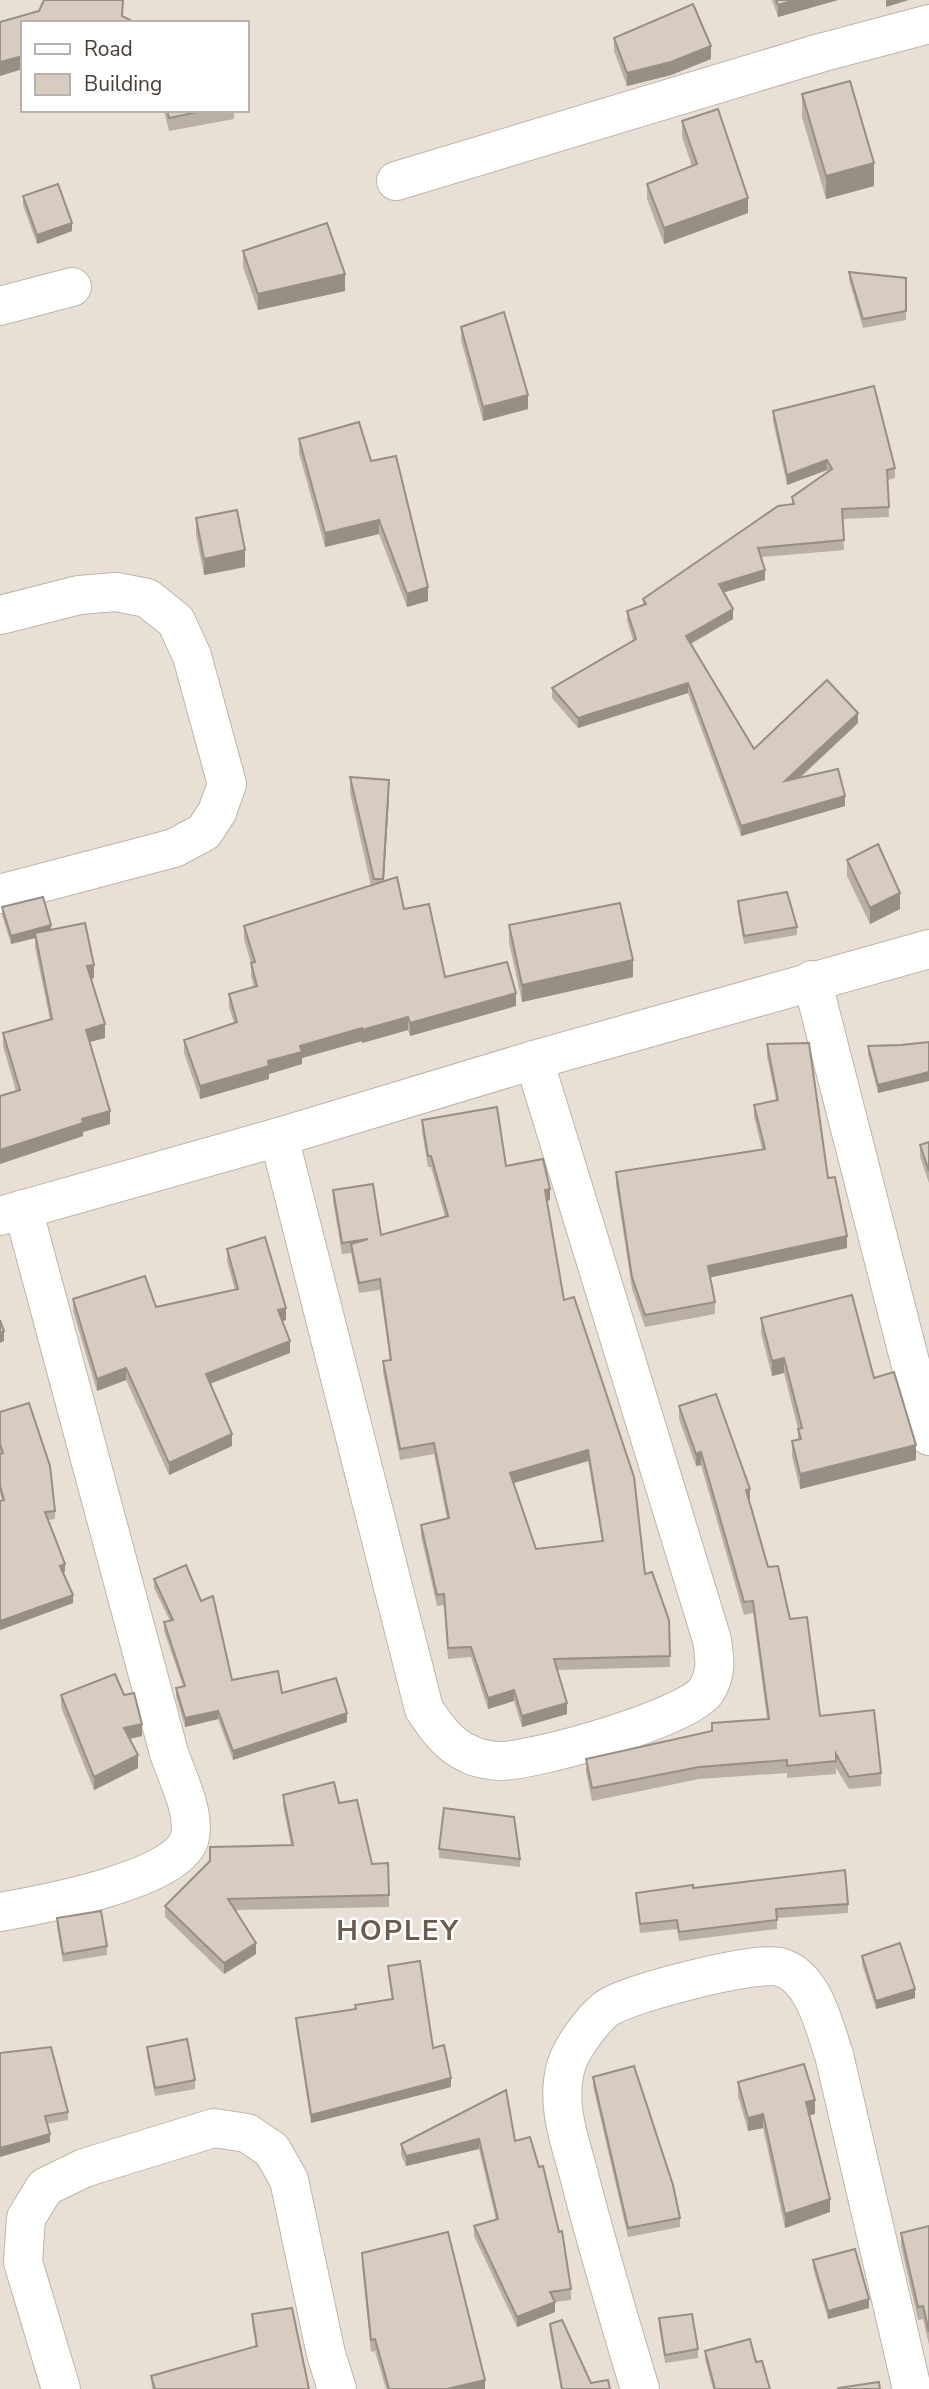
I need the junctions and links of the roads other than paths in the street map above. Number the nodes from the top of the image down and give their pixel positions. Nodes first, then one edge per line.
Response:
1 (929, 24) edge
2 (396, 181) dead end
3 (72, 287) dead end
4 (0, 306) edge
5 (0, 615) edge
6 (0, 894) edge
7 (929, 949) edge
8 (812, 980) junction
9 (534, 1060) junction
10 (279, 1138) junction
11 (11, 1212) edge
12 (929, 1436) edge
13 (0, 1912) edge
14 (61, 2389) edge
15 (337, 2389) edge
16 (640, 2389) edge
17 (912, 2389) edge

1 - 2 street
3 - 4 street
5 - 6 street
7 - 8 street
8 - 9 street
8 - 12 street
9 - 10 street
9 - 10 street
10 - 11 street
11 - 13 street
14 - 15 street
16 - 17 street

